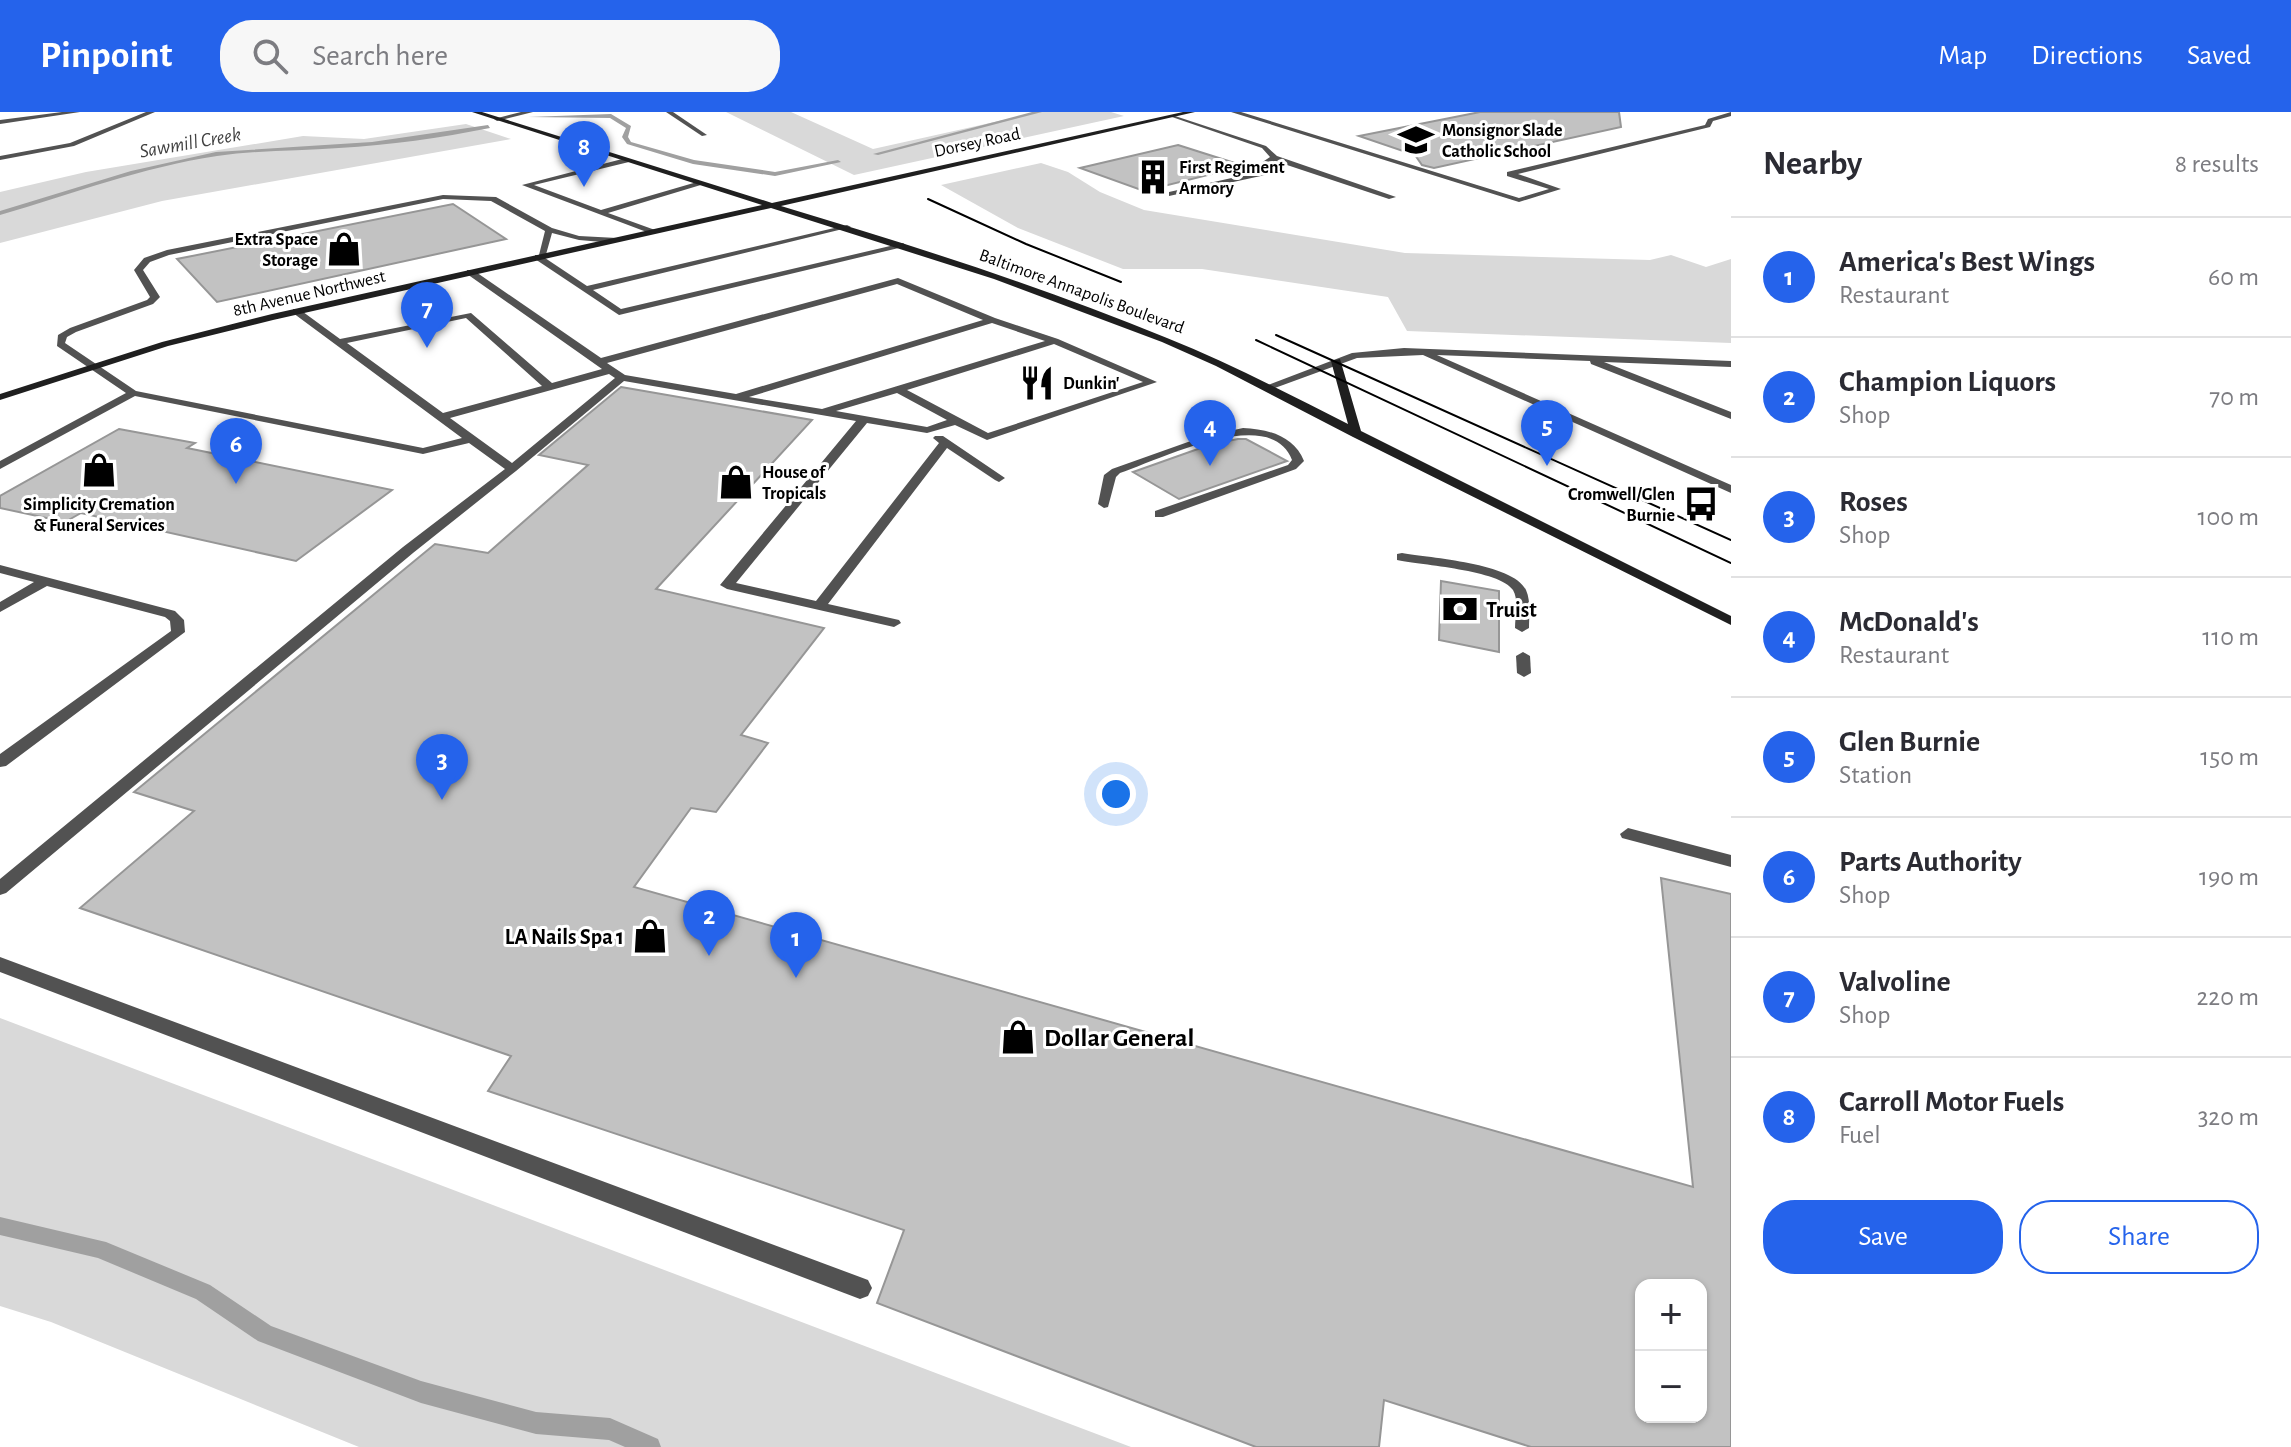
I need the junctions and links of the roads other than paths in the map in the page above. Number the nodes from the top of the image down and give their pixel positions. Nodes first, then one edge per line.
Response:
1 (77, 112) edge
2 (152, 112) edge
3 (475, 112) edge
4 (526, 112) edge
5 (669, 112) edge
6 (1192, 112) edge
7 (1234, 112) edge
8 (1731, 114) edge
9 (1174, 116) junction
10 (497, 119) junction
11 (0, 122) edge
12 (704, 135) dead end
13 (0, 158) edge
14 (1274, 158) junction
15 (626, 160) junction
16 (700, 184) junction
17 (1172, 194) dead end
18 (1392, 197) dead end
19 (769, 205) junction
20 (603, 212) junction
21 (847, 227) junction
22 (549, 230) junction
23 (652, 232) junction
24 (614, 240) junction
25 (903, 246) junction
26 (541, 256) junction
27 (470, 272) junction
28 (586, 289) junction
29 (296, 311) junction
30 (992, 320) junction
31 (1055, 341) junction
32 (339, 342) junction
33 (1420, 351) junction
34 (1582, 357) junction
35 (1336, 361) junction
36 (599, 362) junction
37 (1731, 364) edge
38 (94, 366) junction
39 (610, 370) junction
40 (622, 378) junction
41 (550, 387) junction
42 (1265, 388) junction
43 (898, 389) junction
44 (133, 393) junction
45 (0, 397) edge
46 (735, 397) junction
47 (823, 412) junction
48 (1731, 416) edge
49 (442, 417) junction
50 (864, 419) junction
51 (956, 421) junction
52 (927, 430) junction
53 (1357, 435) junction
54 (471, 439) junction
55 (946, 442) junction
56 (0, 466) edge
57 (512, 469) junction
58 (999, 478) dead end
59 (1731, 489) edge
60 (1104, 504) dead end
61 (1159, 514) dead end
62 (1402, 557) dead end
63 (0, 569) edge
64 (45, 581) junction
65 (819, 606) junction
66 (0, 608) edge
67 (1731, 621) edge
68 (894, 623) dead end
69 (1522, 628) dead end
70 (1523, 656) dead end
71 (1524, 673) dead end
72 (0, 762) edge
73 (1628, 834) dead end
74 (1731, 861) edge
75 (0, 889) edge
76 (0, 964) edge
77 (860, 1288) dead end

1 - 11 lane
2 - 13 lane
3 - 10 main road, Baltimore Annapolis Boulevard
4 - 10 lane
5 - 12 lane
6 - 9 main road, Dorsey Road
7 - 8 lane
9 - 14 lane
9 - 19 main road, Dorsey Road
10 - 15 main road, Baltimore Annapolis Boulevard
14 - 17 lane
14 - 18 lane
15 - 16 main road, Baltimore Annapolis Boulevard
15 - 20 lane
16 - 19 main road, Baltimore Annapolis Boulevard
16 - 20 lane
19 - 21 main road, Baltimore Annapolis Boulevard
19 - 23 main road, 8th Avenue Northwest
20 - 23 lane
21 - 25 main road, Baltimore Annapolis Boulevard
21 - 28 lane
22 - 24 lane
22 - 26 lane
22 - 38 lane
23 - 24 main road, 8th Avenue Northwest
24 - 26 main road, 8th Avenue Northwest
25 - 28 lane
25 - 42 main road, Baltimore Annapolis Boulevard
26 - 27 main road, 8th Avenue Northwest
26 - 28 lane
27 - 29 main road, 8th Avenue Northwest
27 - 36 lane
29 - 32 lane
29 - 38 main road, 8th Avenue Northwest
30 - 31 lane
30 - 36 lane
30 - 46 lane
31 - 43 lane
31 - 51 lane
32 - 41 lane
32 - 49 lane
33 - 34 lane
33 - 35 lane
33 - 59 lane
34 - 37 lane
34 - 48 lane
35 - 42 lane
35 - 53 main road
36 - 39 lane
38 - 44 lane
38 - 45 main road, 8th Avenue Northwest
39 - 40 lane
39 - 41 lane
40 - 46 lane
40 - 57 lane
41 - 49 lane
42 - 53 main road, Baltimore Annapolis Boulevard
43 - 47 lane
43 - 51 lane
44 - 54 lane
44 - 56 lane
46 - 47 lane
47 - 50 lane
49 - 54 lane
50 - 52 lane
50 - 65 lane
51 - 52 lane
52 - 55 lane
53 - 67 main road, Baltimore Annapolis Boulevard
54 - 57 lane
55 - 58 lane
55 - 65 lane
57 - 75 lane
60 - 61 lane
62 - 69 lane
63 - 64 lane
64 - 66 lane
64 - 72 lane
65 - 68 lane
70 - 71 lane
73 - 74 lane
76 - 77 lane

